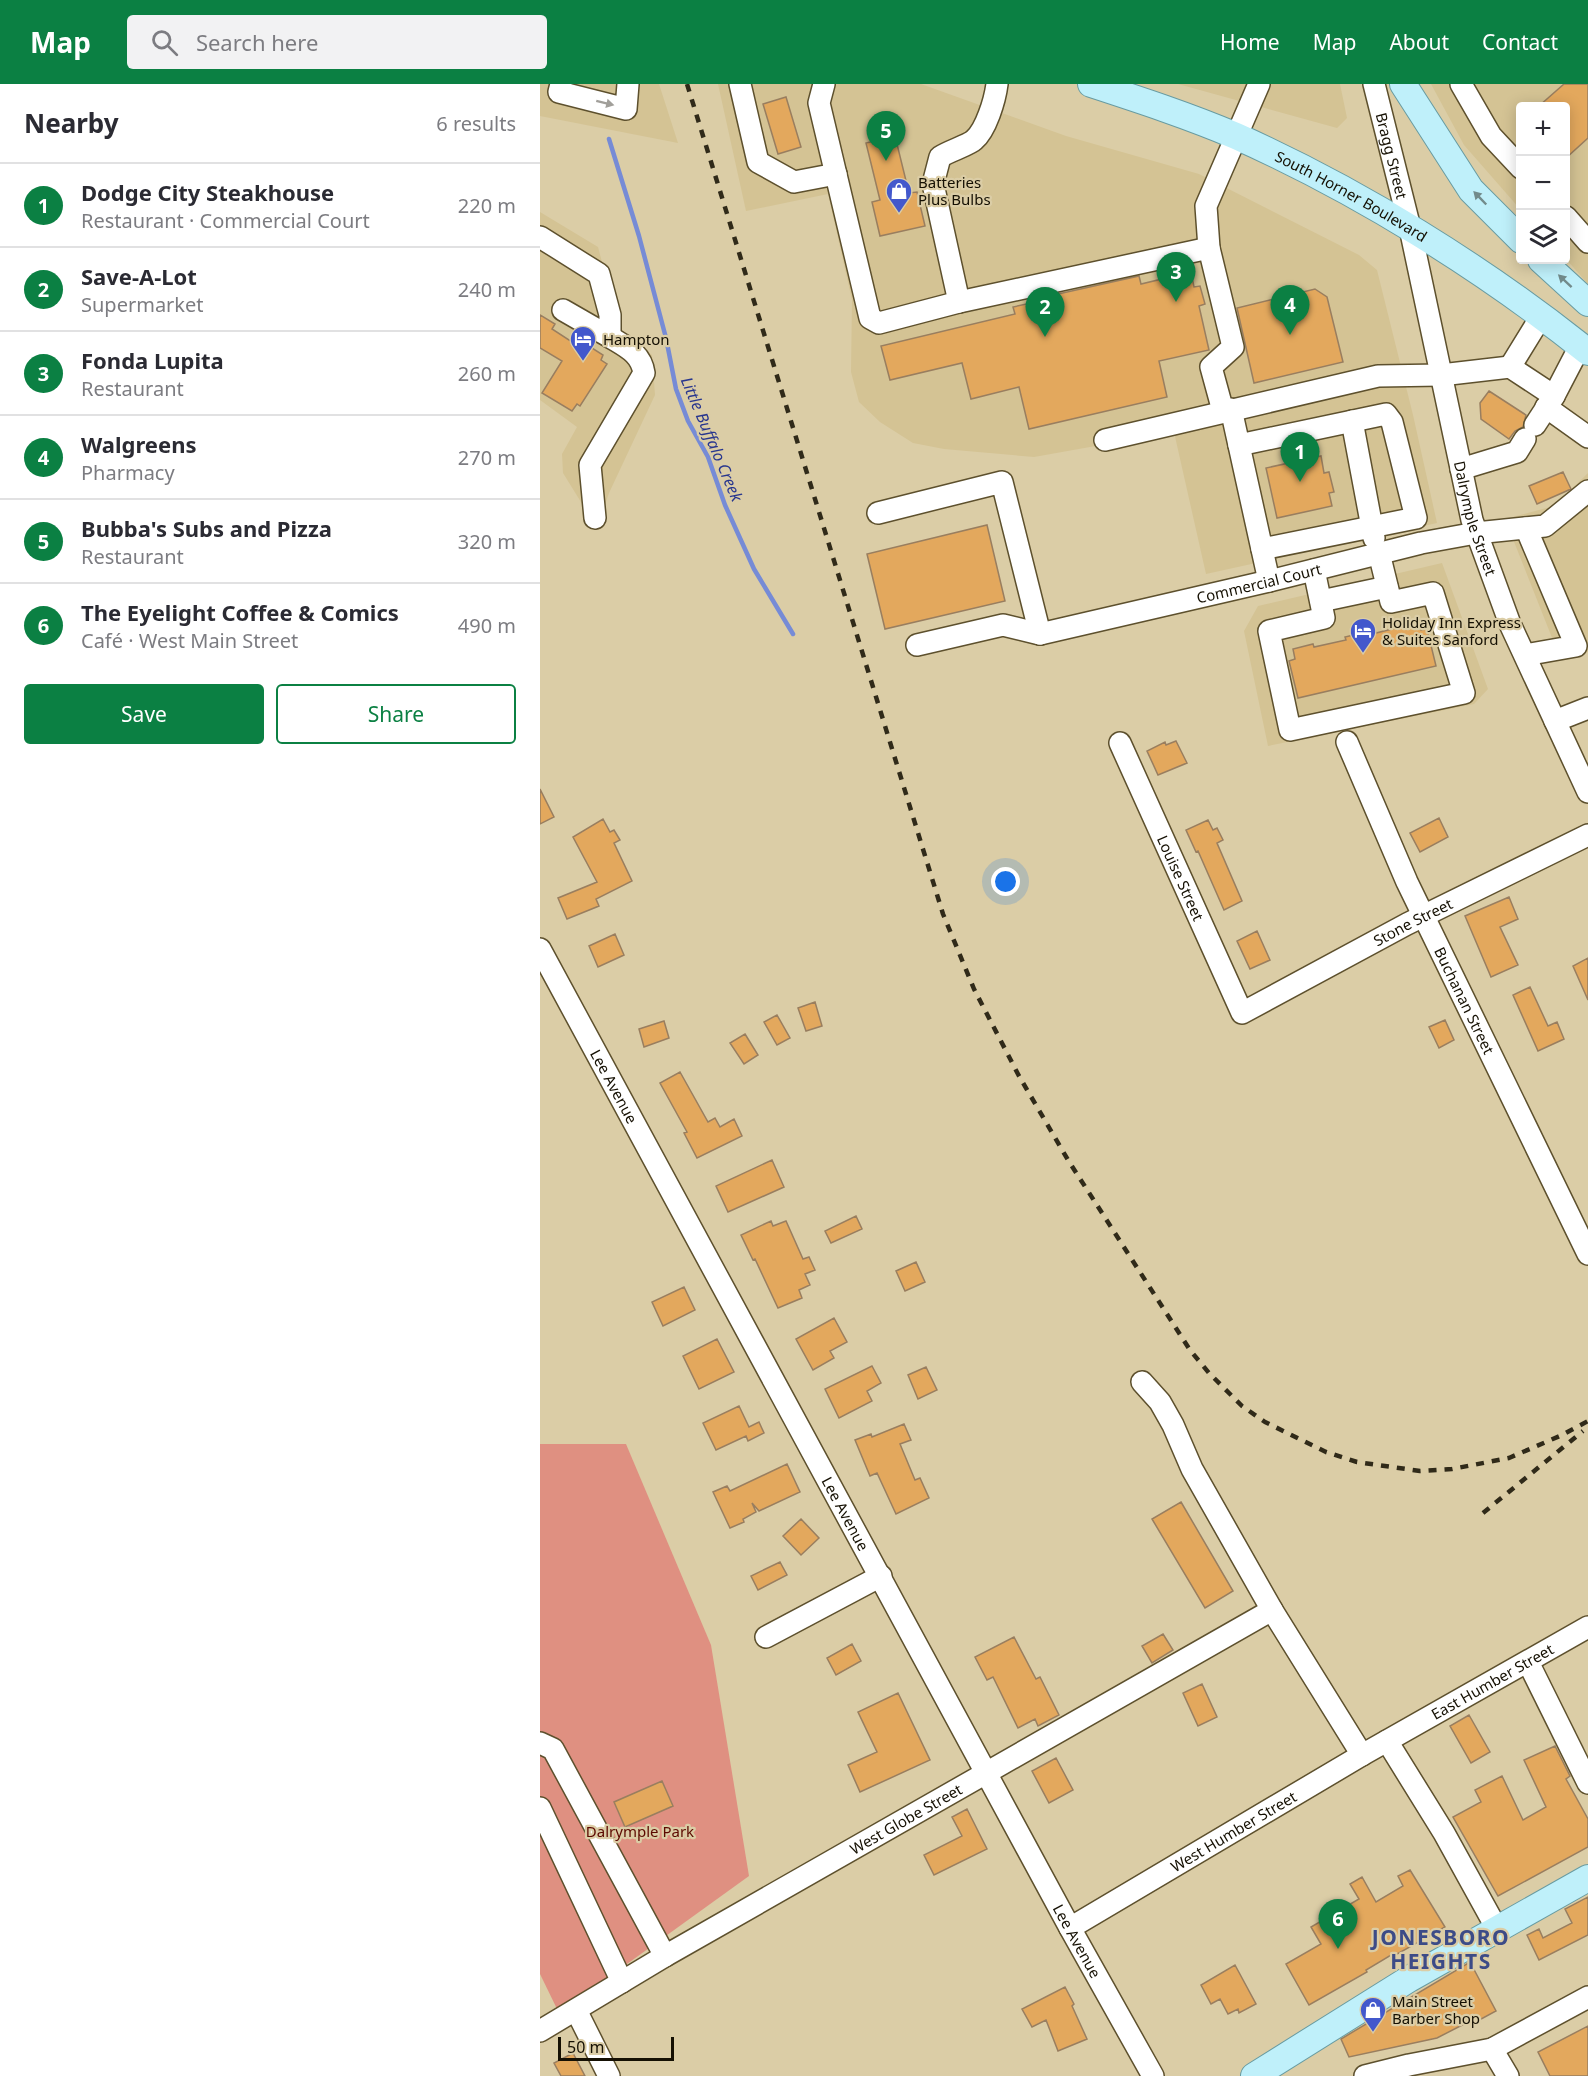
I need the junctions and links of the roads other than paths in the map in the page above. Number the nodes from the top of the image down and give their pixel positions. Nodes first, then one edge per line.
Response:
1 (561, 84) edge
2 (627, 84) edge
3 (740, 84) edge
4 (824, 84) edge
5 (997, 84) edge
6 (1091, 84) edge
7 (1259, 84) edge
8 (1374, 84) edge
9 (1403, 84) edge
10 (1461, 84) edge
11 (1236, 136) junction
12 (1516, 163) edge
13 (836, 174) junction
14 (1570, 222) edge
15 (1410, 228) junction
16 (1516, 235) edge
17 (540, 237) edge
18 (1588, 242) edge
19 (1209, 248) junction
20 (1545, 264) edge
21 (958, 302) junction
22 (1588, 303) edge
23 (563, 310) dead end
24 (1542, 315) junction
25 (610, 337) junction
26 (1584, 349) edge
27 (1510, 367) junction
28 (1441, 375) junction
29 (1550, 402) junction
30 (1227, 410) junction
31 (1352, 421) junction
32 (1588, 437) edge
33 (1105, 440) dead end
34 (1239, 445) junction
35 (1461, 469) junction
36 (1587, 494) edge
37 (878, 513) dead end
38 (595, 518) dead end
39 (1416, 518) junction
40 (1373, 526) junction
41 (1526, 528) junction
42 (1476, 533) junction
43 (1421, 543) junction
44 (1262, 549) junction
45 (1378, 553) junction
46 (1314, 570) junction
47 (1269, 581) junction
48 (1387, 587) junction
49 (1321, 601) junction
50 (1040, 634) junction
51 (1582, 644) edge
52 (917, 645) dead end
53 (1525, 655) junction
54 (1588, 708) edge
55 (1555, 721) junction
56 (1347, 742) dead end
57 (1119, 743) dead end
58 (1588, 792) edge
59 (1588, 835) edge
60 (1424, 917) junction
61 (540, 950) edge
62 (1242, 1013) joint
63 (1588, 1254) edge
64 (1142, 1382) dead end
65 (881, 1576) junction
66 (1272, 1610) junction
67 (1588, 1627) edge
68 (766, 1637) dead end
69 (1528, 1662) junction
70 (1393, 1738) junction
71 (540, 1743) edge
72 (1362, 1755) junction
73 (988, 1774) junction
74 (1588, 1783) edge
75 (540, 1808) edge
76 (1588, 1878) edge
77 (1070, 1928) junction
78 (1499, 1928) junction
79 (665, 1956) junction
80 (622, 1982) junction
81 (1588, 1997) edge
82 (576, 2010) junction
83 (540, 2031) edge
84 (1492, 2049) junction
85 (1261, 2075) edge
86 (609, 2076) edge
87 (1153, 2076) edge
88 (1365, 2076) edge
89 (1508, 2076) edge

1 -> 2 street
3 - 13 street
4 - 13 street
5 - 21 street
6 - 11 main road, South Horner Boulevard
7 - 11 street
8 - 15 street, Bragg Street
16 -> 9 main road
10 - 12 street
11 - 15 main road, South Horner Boulevard
11 - 19 street
13 - 21 street
14 - 18 street
15 - 24 main road, South Horner Boulevard
15 - 28 street, Dalrymple Street
17 - 25 street
19 - 21 street
19 - 30 street
22 -> 20 main road
23 - 25 street
24 - 26 main road, South Horner Boulevard
24 - 27 street
25 - 38 street
26 - 29 street
27 - 28 street
27 - 29 street
28 - 30 street
28 - 35 street, Dalrymple Street
29 - 32 street
29 - 35 street
30 - 33 street
30 - 34 street
31 - 34 street
31 - 39 street
31 - 40 street
34 - 44 street
35 - 42 street, Dalrymple Street
36 - 41 street, Commercial Court
37 - 50 street
39 - 40 street
39 - 43 street
40 - 44 street
40 - 45 street
41 - 42 street, Commercial Court
41 - 51 street
42 - 43 street, Commercial Court
42 - 53 street, Dalrymple Street
43 - 45 street, Commercial Court
44 - 47 street
45 - 46 street, Commercial Court
45 - 48 street
46 - 47 street, Commercial Court
46 - 49 street
47 - 50 street, Commercial Court
48 - 49 street
48 - 49 street
50 - 52 street
51 - 53 street
53 - 55 street, Dalrymple Street
54 - 55 street
55 - 58 street, Dalrymple Street
56 - 60 street, Buchanan Street
57 - 62 street, Louise Street
59 - 60 street, Stone Street
60 - 62 street, Stone Street
60 - 63 street, Buchanan Street
61 - 65 street, Lee Avenue
64 - 66 street
65 - 68 street
65 - 73 street, Lee Avenue
66 - 72 street
66 - 73 street, West Globe Street
67 - 69 street, East Humber Street
69 - 70 street, East Humber Street
69 - 74 street
70 - 72 street, West Humber Street
70 - 78 street
71 - 79 street
72 - 77 street, West Humber Street
73 - 77 street, Lee Avenue
73 - 79 street, West Globe Street
75 - 80 street
76 - 78 main road
77 - 87 street, Lee Avenue
78 - 85 main road
79 - 80 street, West Globe Street
80 - 82 street, West Globe Street
81 - 84 street
82 - 83 street, West Globe Street
82 - 86 street
84 - 88 street
84 - 89 street

